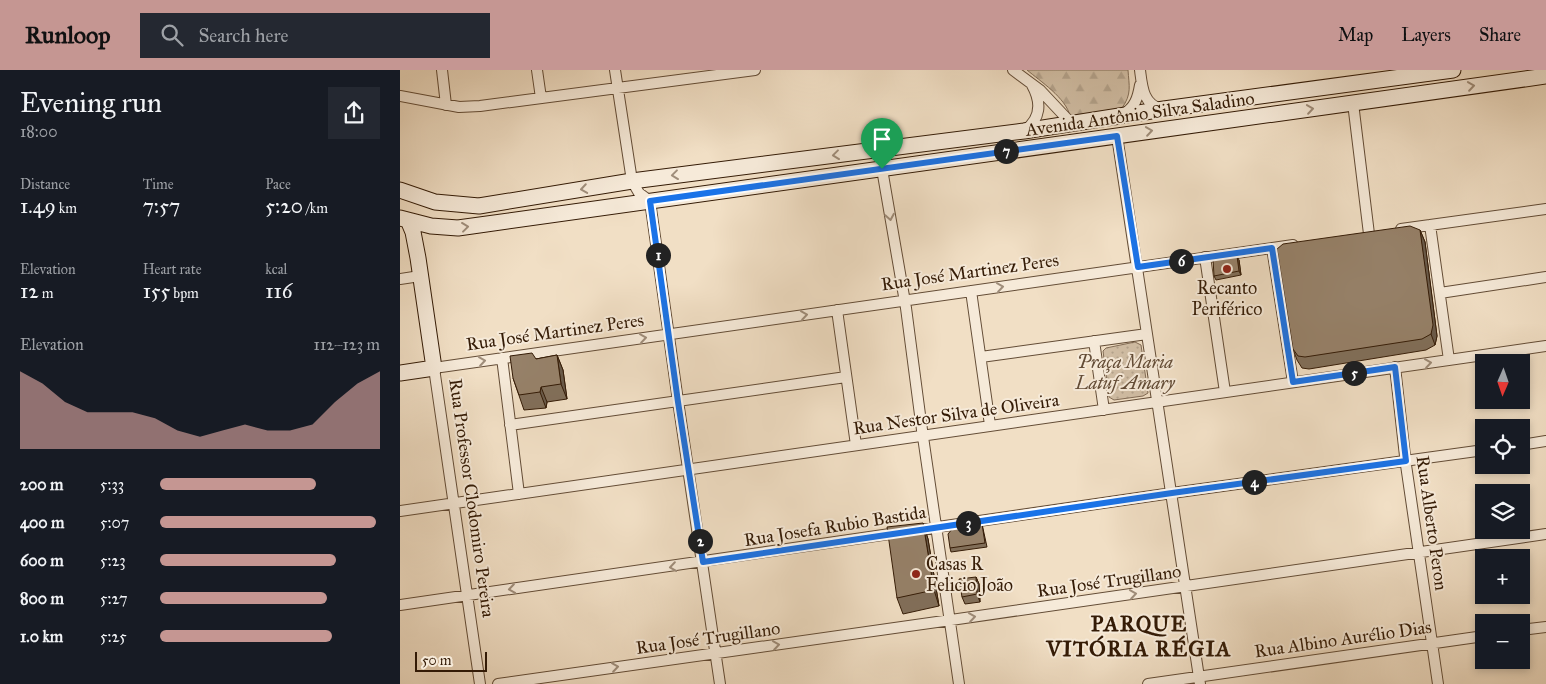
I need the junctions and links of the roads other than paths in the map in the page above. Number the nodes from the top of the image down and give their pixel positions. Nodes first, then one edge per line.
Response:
1 (442, 70) edge
2 (537, 70) edge
3 (616, 70) edge
4 (754, 70) edge
5 (1013, 70) edge
6 (1140, 70) edge
7 (1453, 70) edge
8 (1546, 76) edge
9 (1141, 82) junction
10 (1032, 84) junction
11 (618, 89) junction
12 (400, 96) edge
13 (540, 98) junction
14 (1353, 103) junction
15 (446, 105) junction
16 (1164, 109) junction
17 (1121, 115) junction
18 (1071, 123) junction
19 (1024, 130) junction
20 (978, 136) junction
21 (1117, 136) junction
22 (882, 169) junction
23 (632, 181) junction
24 (400, 190) edge
25 (650, 201) junction
26 (1546, 209) edge
27 (404, 219) edge
28 (1430, 225) junction
29 (431, 226) junction
30 (1301, 243) edge
31 (1272, 248) junction
32 (1205, 257) junction
33 (418, 258) junction
34 (1138, 267) junction
35 (420, 276) junction
36 (1546, 277) edge
37 (400, 279) edge
38 (971, 291) junction
39 (1440, 293) junction
40 (904, 300) junction
41 (837, 310) junction
42 (670, 334) junction
43 (1147, 334) junction
44 (1094, 341) junction
45 (1546, 346) edge
46 (981, 357) junction
47 (502, 358) junction
48 (1449, 360) junction
49 (1395, 367) junction
50 (434, 368) junction
51 (400, 373) edge
52 (846, 377) junction
53 (1293, 382) junction
54 (1225, 392) junction
55 (678, 402) junction
56 (1158, 402) junction
57 (1104, 410) junction
58 (510, 425) junction
59 (990, 425) junction
60 (923, 436) junction
61 (1546, 441) edge
62 (1530, 443) edge
63 (856, 445) junction
64 (1475, 451) edge
65 (1406, 461) junction
66 (688, 469) junction
67 (1172, 493) junction
68 (519, 494) junction
69 (454, 504) junction
70 (400, 511) edge
71 (936, 527) junction
72 (1546, 534) edge
73 (1420, 553) junction
74 (703, 562) junction
75 (1185, 586) junction
76 (467, 596) junction
77 (400, 605) edge
78 (951, 620) junction
79 (1546, 627) edge
80 (1530, 629) edge
81 (1475, 637) edge
82 (1432, 643) junction
83 (716, 653) junction
84 (1199, 680) edge
85 (480, 684) edge
86 (498, 684) edge
87 (720, 684) edge
88 (960, 684) edge
89 (1148, 684) edge
90 (1438, 684) edge

1 - 15 street
2 - 13 street
3 - 11 street
4 - 11 street
5 - 10 street
6 - 9 street
7 - 16 main road, Avenida Antônio Silva Saladino
14 -> 8 main road, Avenida Antônio Silva Saladino
9 - 16 street
9 - 17 street
10 - 18 street
10 - 19 street
11 - 13 street
11 - 23 street
12 - 15 street
13 - 15 street
21 -> 14 main road, Avenida Antônio Silva Saladino
14 - 28 street
16 - 17 main road, Avenida Antônio Silva Saladino
17 - 18 main road, Avenida Antônio Silva Saladino
18 - 19 main road, Avenida Antônio Silva Saladino
19 - 20 main road, Avenida Antônio Silva Saladino
20 - 22 main road
20 -> 23 main road
21 - 22 main road, Avenida Antônio Silva Saladino
21 - 34 street
22 - 25 main road, Avenida Antônio Silva Saladino
22 -> 40 street
23 -> 24 main road
23 - 25 street
29 -> 25 main road, Avenida Antônio Silva Saladino
25 - 42 street
26 - 28 street
27 - 29 main road, Avenida Antônio Silva Saladino
27 - 33 main road, Rua Professor Clodomiro Pereira
28 - 39 street
29 - 33 main road, Rua Professor Clodomiro Pereira
30 - 31 street, Rua José Martinez Peres
31 - 32 street, Rua José Martinez Peres
31 - 53 street
32 - 34 street, Rua José Martinez Peres
32 - 54 street
33 - 35 main road, Rua Professor Clodomiro Pereira
38 -> 34 street, Rua José Martinez Peres
34 - 43 street
35 - 37 street
35 - 50 main road, Rua Professor Clodomiro Pereira
36 - 39 street
38 - 40 street, Rua José Martinez Peres
38 - 46 street
39 - 48 street
40 - 41 street, Rua José Martinez Peres
40 - 60 street
42 -> 41 street, Rua José Martinez Peres
41 - 52 street
47 -> 42 street, Rua José Martinez Peres
42 - 55 street
43 - 44 street
43 - 56 street
44 - 46 street
44 - 57 street
45 - 48 street, Rua Nestor Silva de Oliveira
46 - 59 street
50 -> 47 street, Rua José Martinez Peres
47 - 58 street
49 -> 48 street, Rua Nestor Silva de Oliveira
49 - 53 street, Rua Nestor Silva de Oliveira
49 - 65 street, Rua Alberto Peron
50 - 51 main road, Rua José Martinez Peres
50 - 69 street, Rua Professor Clodomiro Pereira
52 - 55 street
52 - 63 street
53 - 54 street, Rua Nestor Silva de Oliveira
54 - 56 street, Rua Nestor Silva de Oliveira
55 - 58 street
55 - 66 street
56 - 57 street, Rua Nestor Silva de Oliveira
56 - 67 street
57 - 59 street, Rua Nestor Silva de Oliveira
58 - 68 street
59 - 60 street, Rua Nestor Silva de Oliveira
60 - 63 street, Rua Nestor Silva de Oliveira
60 - 71 street
61 - 62 street
63 - 66 street, Rua Nestor Silva de Oliveira
64 - 65 street, Rua Josefa Rubio Bastida
65 - 67 street, Rua Josefa Rubio Bastida
65 - 73 street, Rua Alberto Peron
66 - 68 street, Rua Nestor Silva de Oliveira
66 - 74 street
67 - 71 street, Rua Josefa Rubio Bastida
67 - 75 street
68 - 69 street, Rua Nestor Silva de Oliveira
69 - 70 street, Rua Nestor Silva de Oliveira
69 - 76 street, Rua Professor Clodomiro Pereira
71 - 74 street, Rua Josefa Rubio Bastida
71 - 78 street
72 - 73 street, Rua José Trugillano
73 - 75 street, Rua José Trugillano
73 - 82 street, Rua Alberto Peron
74 -> 76 street, Rua Josefa Rubio Bastida
74 - 83 street
78 -> 75 street, Rua José Trugillano
75 - 84 street
76 - 77 street, Rua Josefa Rubio Bastida
76 - 85 street, Rua Professor Clodomiro Pereira
83 -> 78 street, Rua José Trugillano
78 - 88 street
79 - 80 street
81 - 82 street, Rua Albino Aurélio Dias
82 - 84 street, Rua Albino Aurélio Dias
82 - 90 street, Rua Alberto Peron
86 -> 83 street, Rua José Trugillano
83 - 87 street
84 - 89 street, Rua Albino Aurélio Dias

